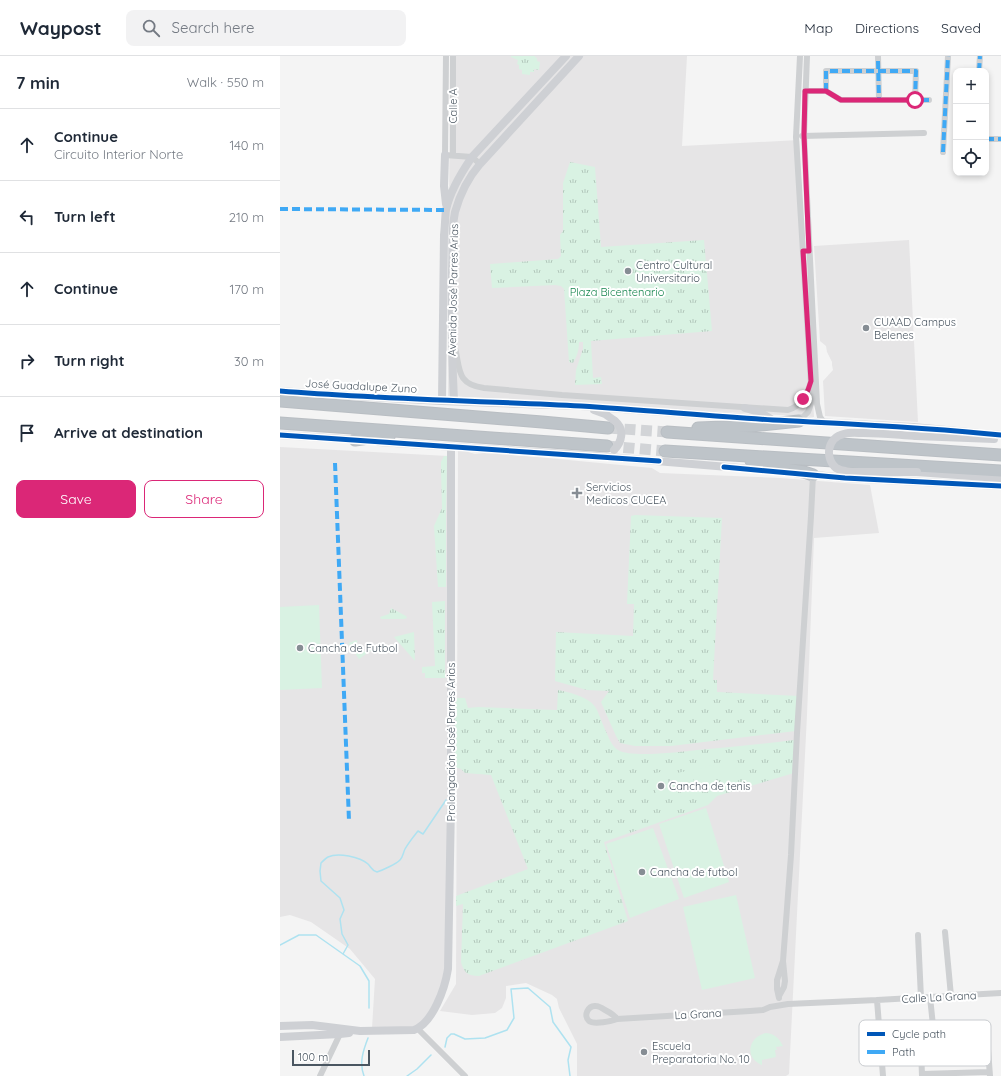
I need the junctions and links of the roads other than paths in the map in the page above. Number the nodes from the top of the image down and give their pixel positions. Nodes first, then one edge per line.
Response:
1 (446, 56) edge
2 (453, 56) edge
3 (566, 56) edge
4 (579, 56) edge
5 (800, 56) edge
6 (807, 56) edge
7 (878, 56) edge
8 (948, 56) edge
9 (980, 56) edge
10 (979, 68) edge
11 (878, 71) junction
12 (534, 89) junction
13 (805, 91) junction
14 (826, 91) junction
15 (542, 96) junction
16 (879, 100) junction
17 (915, 100) junction
18 (928, 100) dead end
19 (523, 101) junction
20 (530, 109) junction
21 (924, 133) dead end
22 (804, 135) junction
23 (796, 137) junction
24 (989, 138) edge
25 (1001, 139) edge
26 (943, 152) dead end
27 (449, 155) junction
28 (472, 157) junction
29 (480, 164) junction
30 (446, 210) junction
31 (806, 251) junction
32 (452, 339) junction
33 (811, 381) junction
34 (280, 391) edge
35 (814, 397) junction
36 (280, 401) edge
37 (442, 401) junction
38 (454, 401) junction
39 (581, 406) junction
40 (745, 408) junction
41 (771, 420) junction
42 (798, 421) junction
43 (824, 422) junction
44 (280, 423) edge
45 (612, 424) junction
46 (280, 435) edge
47 (1001, 435) edge
48 (1001, 439) edge
49 (355, 440) junction
50 (538, 441) junction
51 (451, 447) junction
52 (610, 448) junction
53 (1001, 455) edge
54 (596, 456) junction
55 (1001, 471) edge
56 (813, 475) junction
57 (1001, 480) edge
58 (1001, 486) edge
59 (946, 932) dead end
60 (918, 935) dead end
61 (1001, 993) edge
62 (951, 996) junction
63 (930, 997) junction
64 (921, 998) junction
65 (877, 1000) junction
66 (779, 1005) junction
67 (617, 1019) junction
68 (879, 1020) edge
69 (932, 1020) edge
70 (280, 1026) edge
71 (418, 1028) junction
72 (340, 1032) junction
73 (280, 1037) edge
74 (882, 1066) edge
75 (989, 1074) edge
76 (922, 1075) edge
77 (320, 1076) edge
78 (466, 1076) edge
79 (883, 1076) edge

1 - 27 street, Calle A
2 - 27 street, Calle A
3 - 12 main road, Avenida José Parres Arias
4 - 15 main road, Avenida José Parres Arias
5 - 23 street
6 - 13 street
7 - 11 street
8 - 26 street
9 - 10 street
11 - 14 street
11 - 16 street
11 - 17 street
12 - 15 main road
12 - 19 main road, Avenida José Parres Arias
13 - 14 street
13 - 22 street
14 - 16 street
15 - 20 main road, Avenida José Parres Arias
16 - 17 street
17 - 18 street
19 - 20 main road
19 - 28 main road, Avenida José Parres Arias
20 - 29 main road, Avenida José Parres Arias
21 - 22 street
22 - 23 street
22 - 31 street
23 - 31 street
24 - 25 street
27 - 28 street
27 - 30 main road
28 - 29 street
28 - 30 main road, Avenida José Parres Arias
29 - 32 main road, Avenida José Parres Arias
30 - 37 main road, Avenida José Parres Arias
31 - 33 street
31 - 35 street
32 - 38 main road, Avenida José Parres Arias
32 - 40 street
33 - 35 street
33 - 40 street
34 - 37 main road, José Guadalupe Zuno
35 - 42 street
35 - 43 street
36 - 45 highway
37 - 38 main road, José Guadalupe Zuno
38 - 39 main road, José Guadalupe Zuno
39 - 41 main road
39 - 45 main road
40 - 41 main road
41 - 42 main road
42 - 43 main road
42 - 53 highway
43 - 47 main road
44 - 50 highway
45 - 52 main road, bridge
46 - 49 main road
48 - 57 main road, bridge
49 - 50 highway
49 - 51 main road
50 - 52 highway
51 - 54 main road
51 - 71 main road, Prolongación José Parres Arias
52 - 54 main road
54 - 56 main road
55 - 56 highway
56 - 58 main road
56 - 66 street
59 - 62 street
60 - 64 street
61 - 62 street, Calle La Grana
62 - 63 street, Calle La Grana
63 - 64 street, Calle La Grana
63 - 69 street
64 - 65 street, Calle La Grana
65 - 66 street, Calle La Grana
65 - 68 street
66 - 67 street, La Grana
67 - 67 street, La Grana
70 - 72 main road
71 - 72 main road
71 - 78 street
72 - 73 main road
72 - 77 street
74 - 79 street
75 - 76 street

